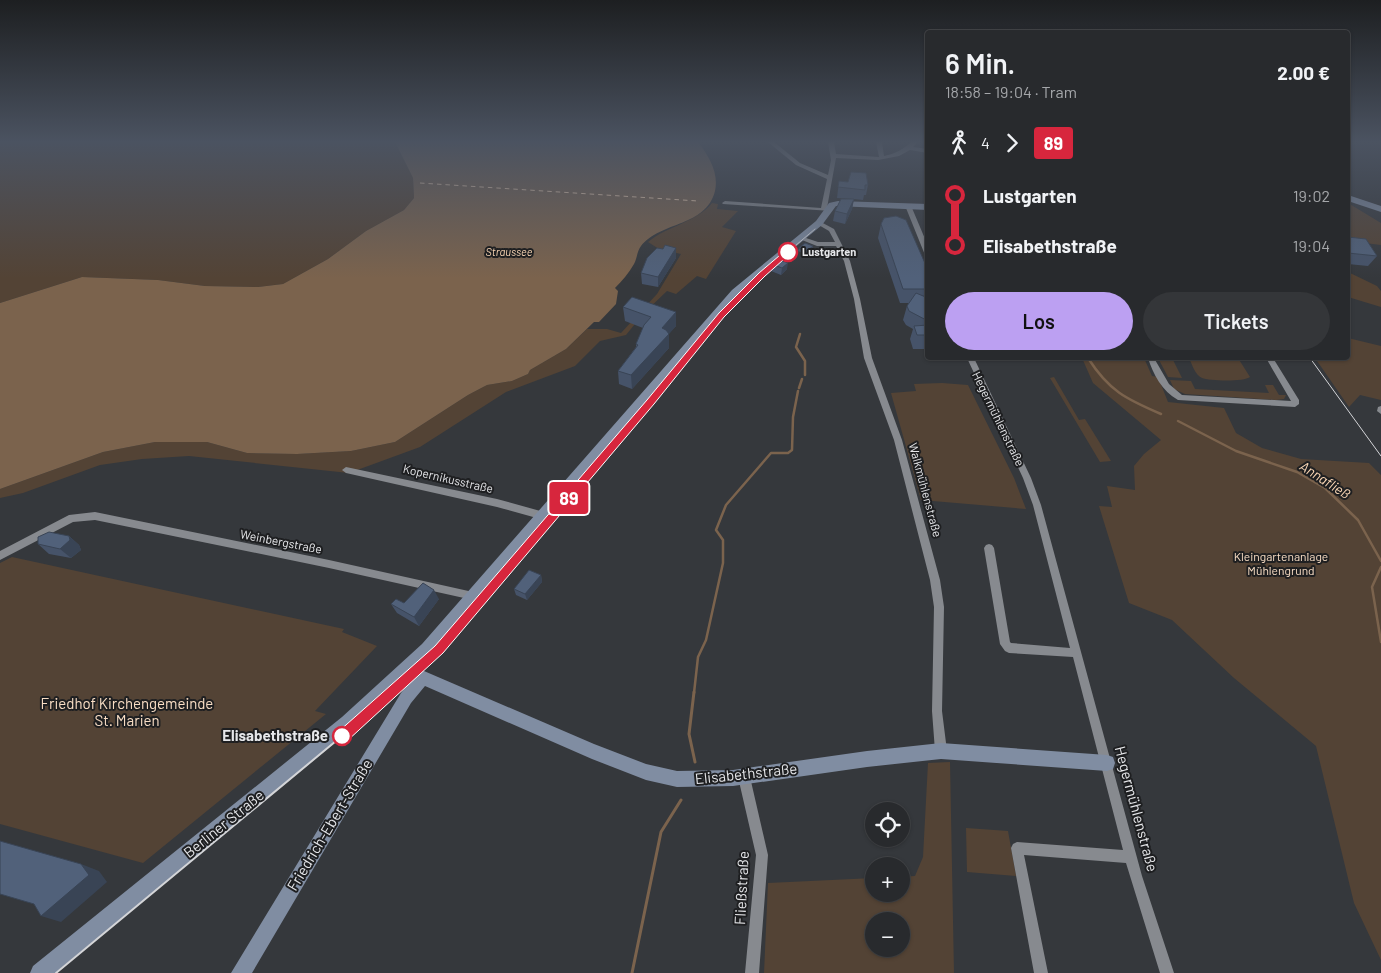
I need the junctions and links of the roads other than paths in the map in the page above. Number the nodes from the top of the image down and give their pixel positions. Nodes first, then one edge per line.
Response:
1 (829, 187) edge
2 (1350, 199) edge
3 (725, 203) dead end
4 (828, 206) junction
5 (925, 207) edge
6 (909, 208) junction
7 (1381, 209) edge
8 (820, 222) junction
9 (800, 238) junction
10 (838, 244) junction
11 (925, 248) edge
12 (971, 360) edge
13 (1152, 360) edge
14 (1271, 360) edge
15 (346, 470) dead end
16 (544, 516) junction
17 (989, 548) dead end
18 (0, 556) edge
19 (474, 596) junction
20 (1076, 653) junction
21 (405, 670) junction
22 (421, 679) junction
23 (941, 752) junction
24 (1107, 763) junction
25 (744, 776) junction
26 (1132, 857) junction
27 (40, 973) edge
28 (241, 973) edge
29 (752, 973) edge
30 (1041, 973) edge
31 (1167, 973) edge

1 - 4 street
2 - 7 street
3 - 4 street
4 - 6 street
4 - 8 street, Berliner Straße
5 - 6 street
6 - 11 street
8 - 9 street, Berliner Straße
8 - 10 street, Walkmühlenstraße
9 - 10 street
9 - 16 street, Berliner Straße
10 - 23 street, Walkmühlenstraße
12 - 20 street, Hegermühlenstraße
13 - 14 street
15 - 16 street, Kopernikusstraße
16 - 19 street, Berliner Straße
17 - 20 street
18 - 19 street, Weinbergstraße
19 - 21 street, Berliner Straße
20 - 24 street, Hegermühlenstraße
21 - 22 street, Elisabethstraße
21 - 27 street, Berliner Straße
22 - 25 street, Elisabethstraße
22 - 28 street, Friedrich-Ebert-Straße
23 - 24 street, Elisabethstraße
23 - 25 street, Elisabethstraße
24 - 26 street, Hegermühlenstraße
25 - 29 street, Fließstraße
26 - 30 street
26 - 31 street, Hegermühlenstraße

